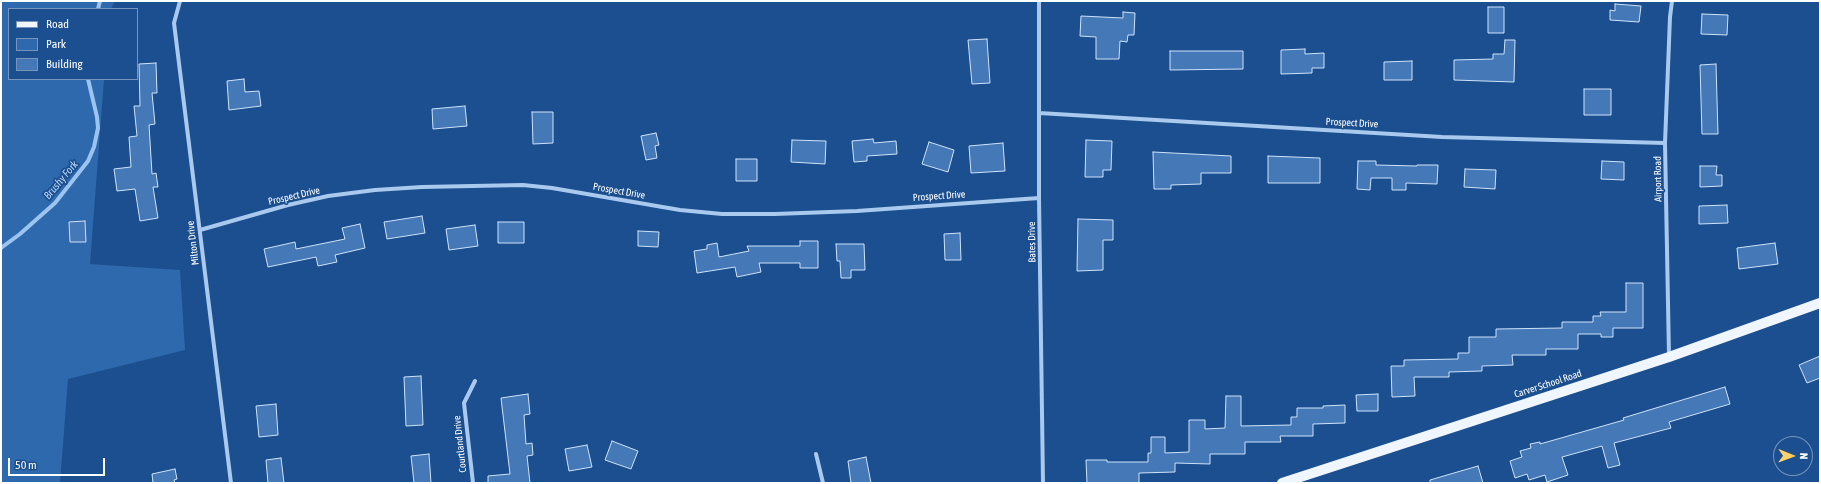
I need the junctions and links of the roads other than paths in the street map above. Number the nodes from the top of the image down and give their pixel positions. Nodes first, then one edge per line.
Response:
1 (180, 1) edge
2 (1039, 1) edge
3 (1672, 1) edge
4 (1039, 112) junction
5 (1665, 142) junction
6 (1039, 198) junction
7 (200, 230) junction
8 (1820, 303) edge
9 (1669, 357) junction
10 (475, 381) dead end
11 (816, 454) dead end
12 (230, 483) edge
13 (473, 483) edge
14 (823, 483) edge
15 (1044, 483) edge
16 (1282, 483) edge

1 - 7 street, Milton Drive
2 - 4 street, Bates Drive
3 - 5 street, Airport Road
4 - 5 street, Prospect Drive
4 - 6 street, Bates Drive
5 - 9 street, Airport Road
6 - 7 street, Prospect Drive
6 - 15 street, Bates Drive
7 - 12 street, Milton Drive
8 - 9 main road, Carver School Road
9 - 16 main road, Carver School Road
10 - 13 street, Courtland Drive
11 - 14 street

